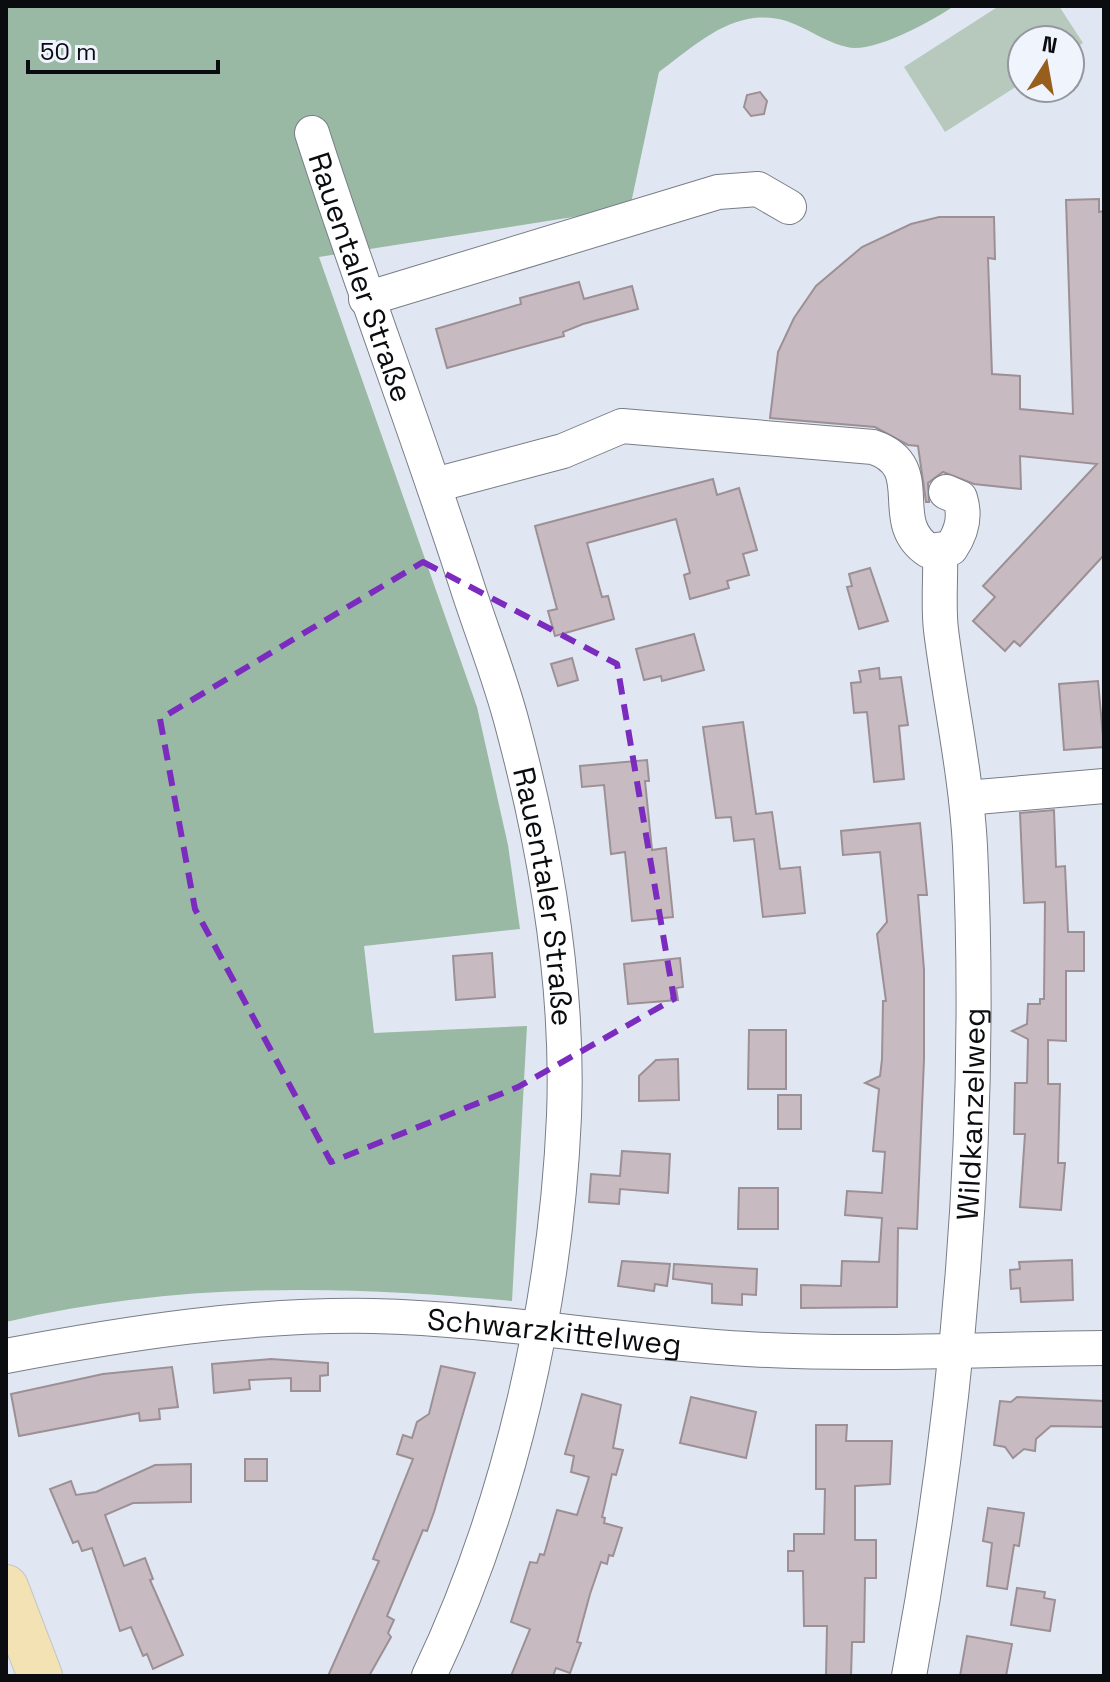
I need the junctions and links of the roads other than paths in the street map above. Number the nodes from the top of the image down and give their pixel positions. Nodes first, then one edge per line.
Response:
1 (312, 133) dead end
2 (789, 207) dead end
3 (366, 299) junction
4 (435, 485) junction
5 (924, 490) junction
6 (940, 552) junction
7 (1104, 786) edge
8 (966, 798) junction
9 (537, 1330) junction
10 (1104, 1348) edge
11 (956, 1349) junction
12 (6, 1356) edge
13 (6, 1587) edge
14 (40, 1676) edge
15 (429, 1676) edge
16 (909, 1676) edge

1 - 3 street, Rauentaler Straße
2 - 3 street
3 - 4 street, Rauentaler Straße
4 - 5 street
4 - 9 street, Rauentaler Straße
5 - 6 street
5 - 6 street
6 - 8 street, Wildkanzelweg
7 - 8 street
8 - 11 street, Wildkanzelweg
9 - 11 street, Schwarzkittelweg
9 - 12 street, Schwarzkittelweg
9 - 15 street, Rauentaler Straße
10 - 11 street, Schwarzkittelweg
11 - 16 street, Wildkanzelweg
13 - 14 main road

